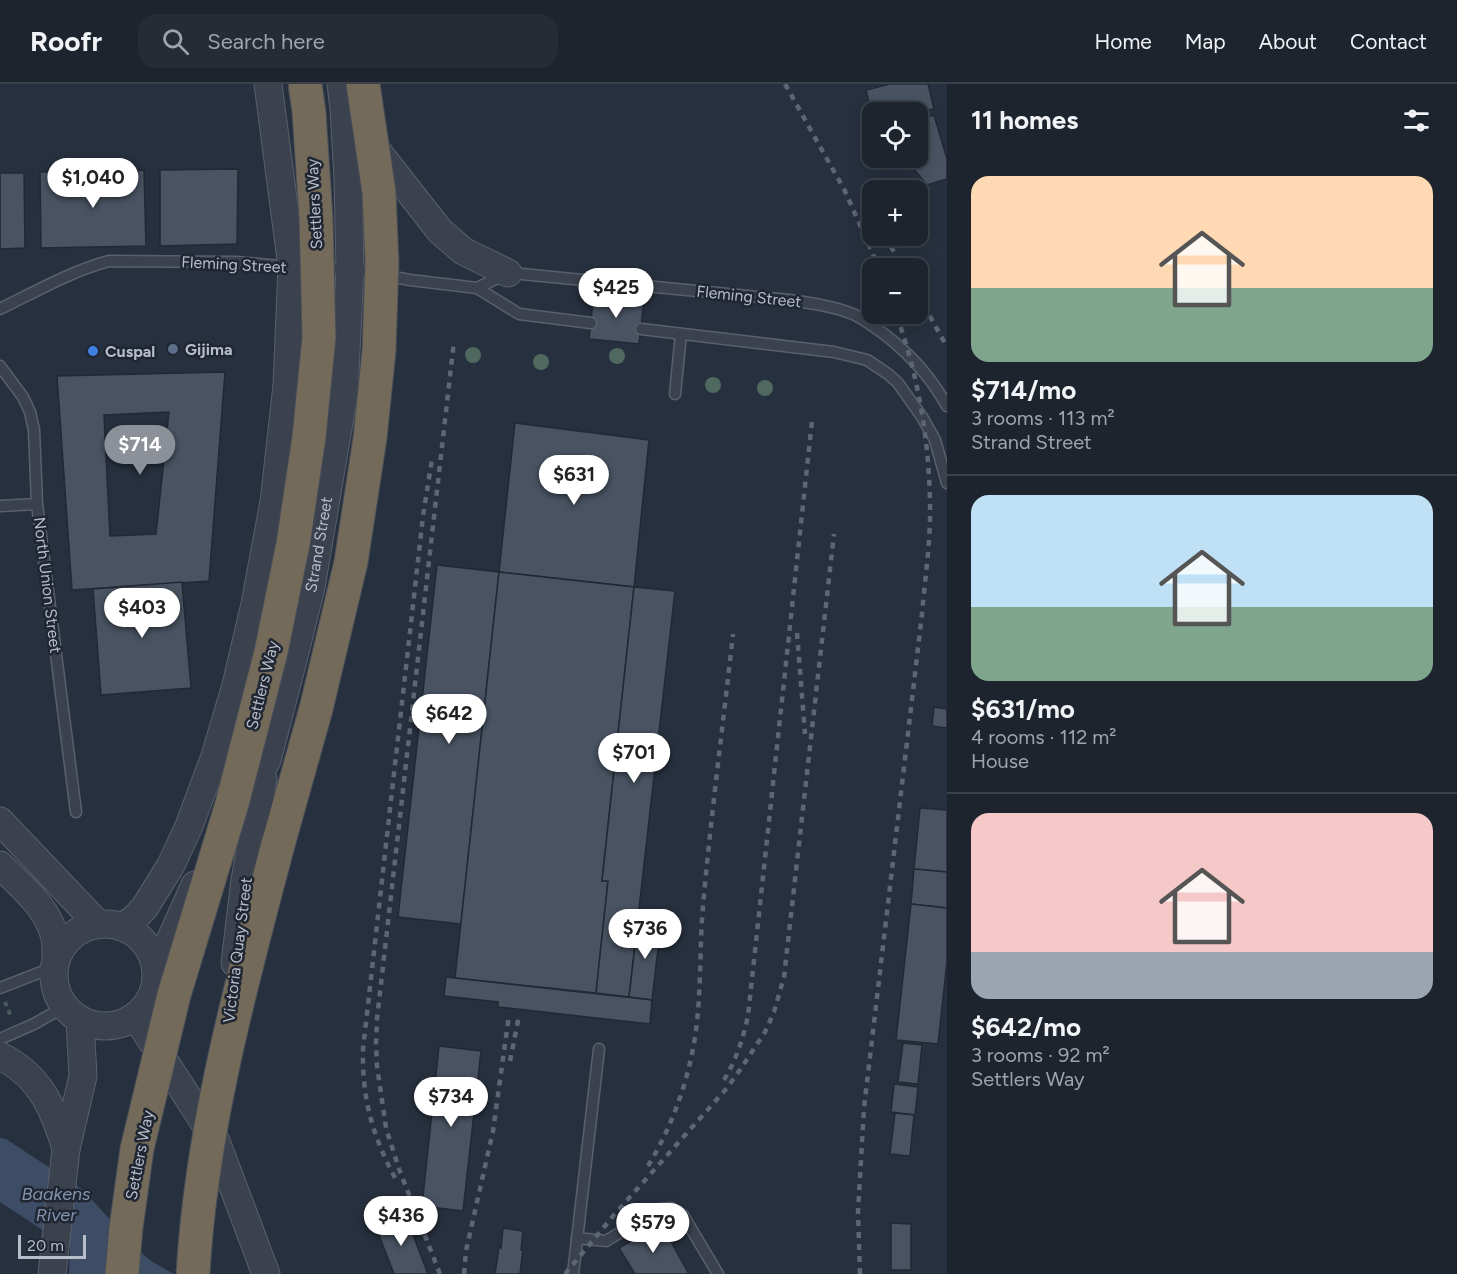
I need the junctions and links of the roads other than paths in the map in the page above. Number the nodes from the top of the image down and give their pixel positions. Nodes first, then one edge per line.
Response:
1 (268, 84) edge
2 (305, 84) edge
3 (349, 92) edge
4 (292, 267) junction
5 (350, 269) junction
6 (508, 273) junction
7 (477, 288) junction
8 (0, 309) edge
9 (591, 323) dead end
10 (641, 328) dead end
11 (681, 333) junction
12 (0, 366) edge
13 (675, 394) dead end
14 (947, 406) edge
15 (947, 483) edge
16 (37, 504) junction
17 (0, 506) edge
18 (267, 760) junction
19 (76, 812) dead end
20 (0, 821) edge
21 (0, 865) edge
22 (110, 926) junction
23 (55, 962) junction
24 (156, 972) junction
25 (0, 988) edge
26 (72, 1014) junction
27 (136, 1017) junction
28 (0, 1039) edge
29 (599, 1049) dead end
30 (0, 1056) edge
31 (216, 1141) junction
32 (65, 1158) junction
33 (577, 1238) junction
34 (52, 1274) edge
35 (122, 1274) edge
36 (193, 1274) edge
37 (266, 1274) edge
38 (573, 1274) edge
39 (718, 1274) edge

1 - 4 street
2 - 35 highway, Settlers Way, bridge
3 - 5 street, Strand Street
3 - 6 street
3 - 36 highway, bridge
4 - 5 lane, Fleming Street
4 - 8 lane, Fleming Street
4 - 22 street
5 - 7 lane, Fleming Street
5 - 18 street, Strand Street
6 - 7 lane
6 - 14 lane, Fleming Street
7 - 9 lane, Fleming Street
10 - 11 lane
11 - 13 lane
11 - 15 lane
12 - 16 lane, North Union Street
16 - 17 lane
16 - 19 lane, North Union Street
18 - 24 street, Strand Street
18 - 31 street, Victoria Quay Street
20 - 22 street
21 - 23 street
22 - 23 street
22 - 24 street
23 - 25 lane
23 - 26 street
24 - 27 street
26 - 27 street
26 - 28 lane
26 - 32 street
27 - 31 street
29 - 33 lane
30 - 32 street
31 - 37 street
32 - 34 street
33 - 38 lane
33 - 39 lane

